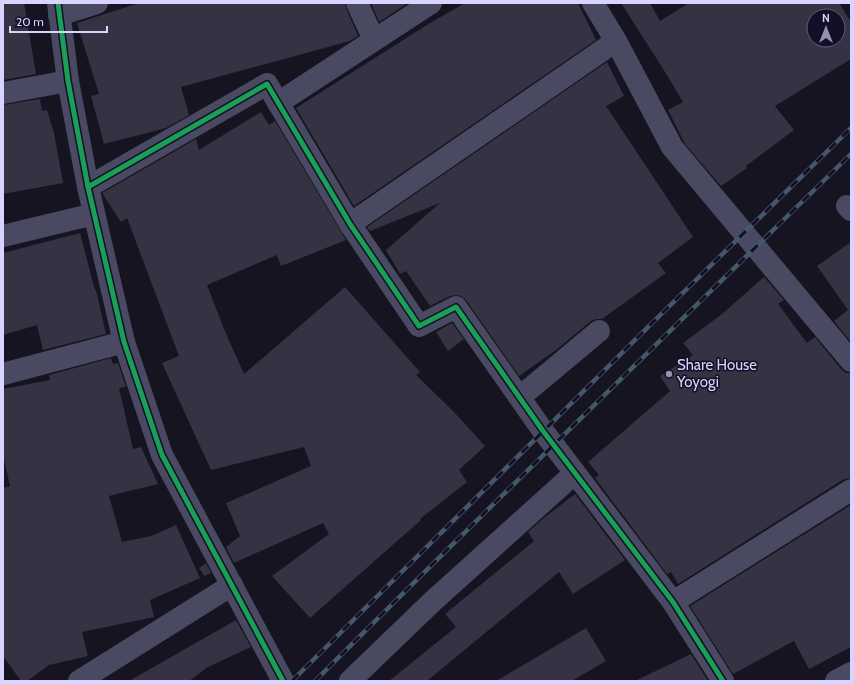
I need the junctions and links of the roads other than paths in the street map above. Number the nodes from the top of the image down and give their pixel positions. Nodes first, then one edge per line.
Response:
1 (97, 3) edge
2 (358, 3) edge
3 (431, 3) edge
4 (593, 3) edge
5 (59, 9) edge
6 (374, 40) junction
7 (616, 41) junction
8 (68, 81) junction
9 (3, 93) edge
10 (278, 103) junction
11 (88, 187) junction
12 (94, 214) junction
13 (350, 224) junction
14 (3, 236) edge
15 (599, 331) dead end
16 (124, 342) junction
17 (851, 361) edge
18 (3, 374) edge
19 (520, 396) junction
20 (575, 473) junction
21 (851, 490) edge
22 (232, 585) junction
23 (673, 602) junction
24 (851, 673) edge
25 (79, 681) edge
26 (283, 681) edge
27 (350, 681) edge
28 (723, 681) edge
29 (836, 681) edge

1 - 5 street
2 - 6 street
3 - 6 street
4 - 7 street
5 - 8 street
6 - 10 street
7 - 13 street
7 - 17 street
8 - 9 street
8 - 11 street
10 - 11 street
10 - 13 street
11 - 12 street
12 - 14 street
12 - 16 street
13 - 19 street
15 - 19 street
16 - 18 street
16 - 22 street
19 - 20 street
20 - 23 street
20 - 27 street
21 - 23 street
22 - 25 street
22 - 26 street
23 - 28 street
24 - 29 street

